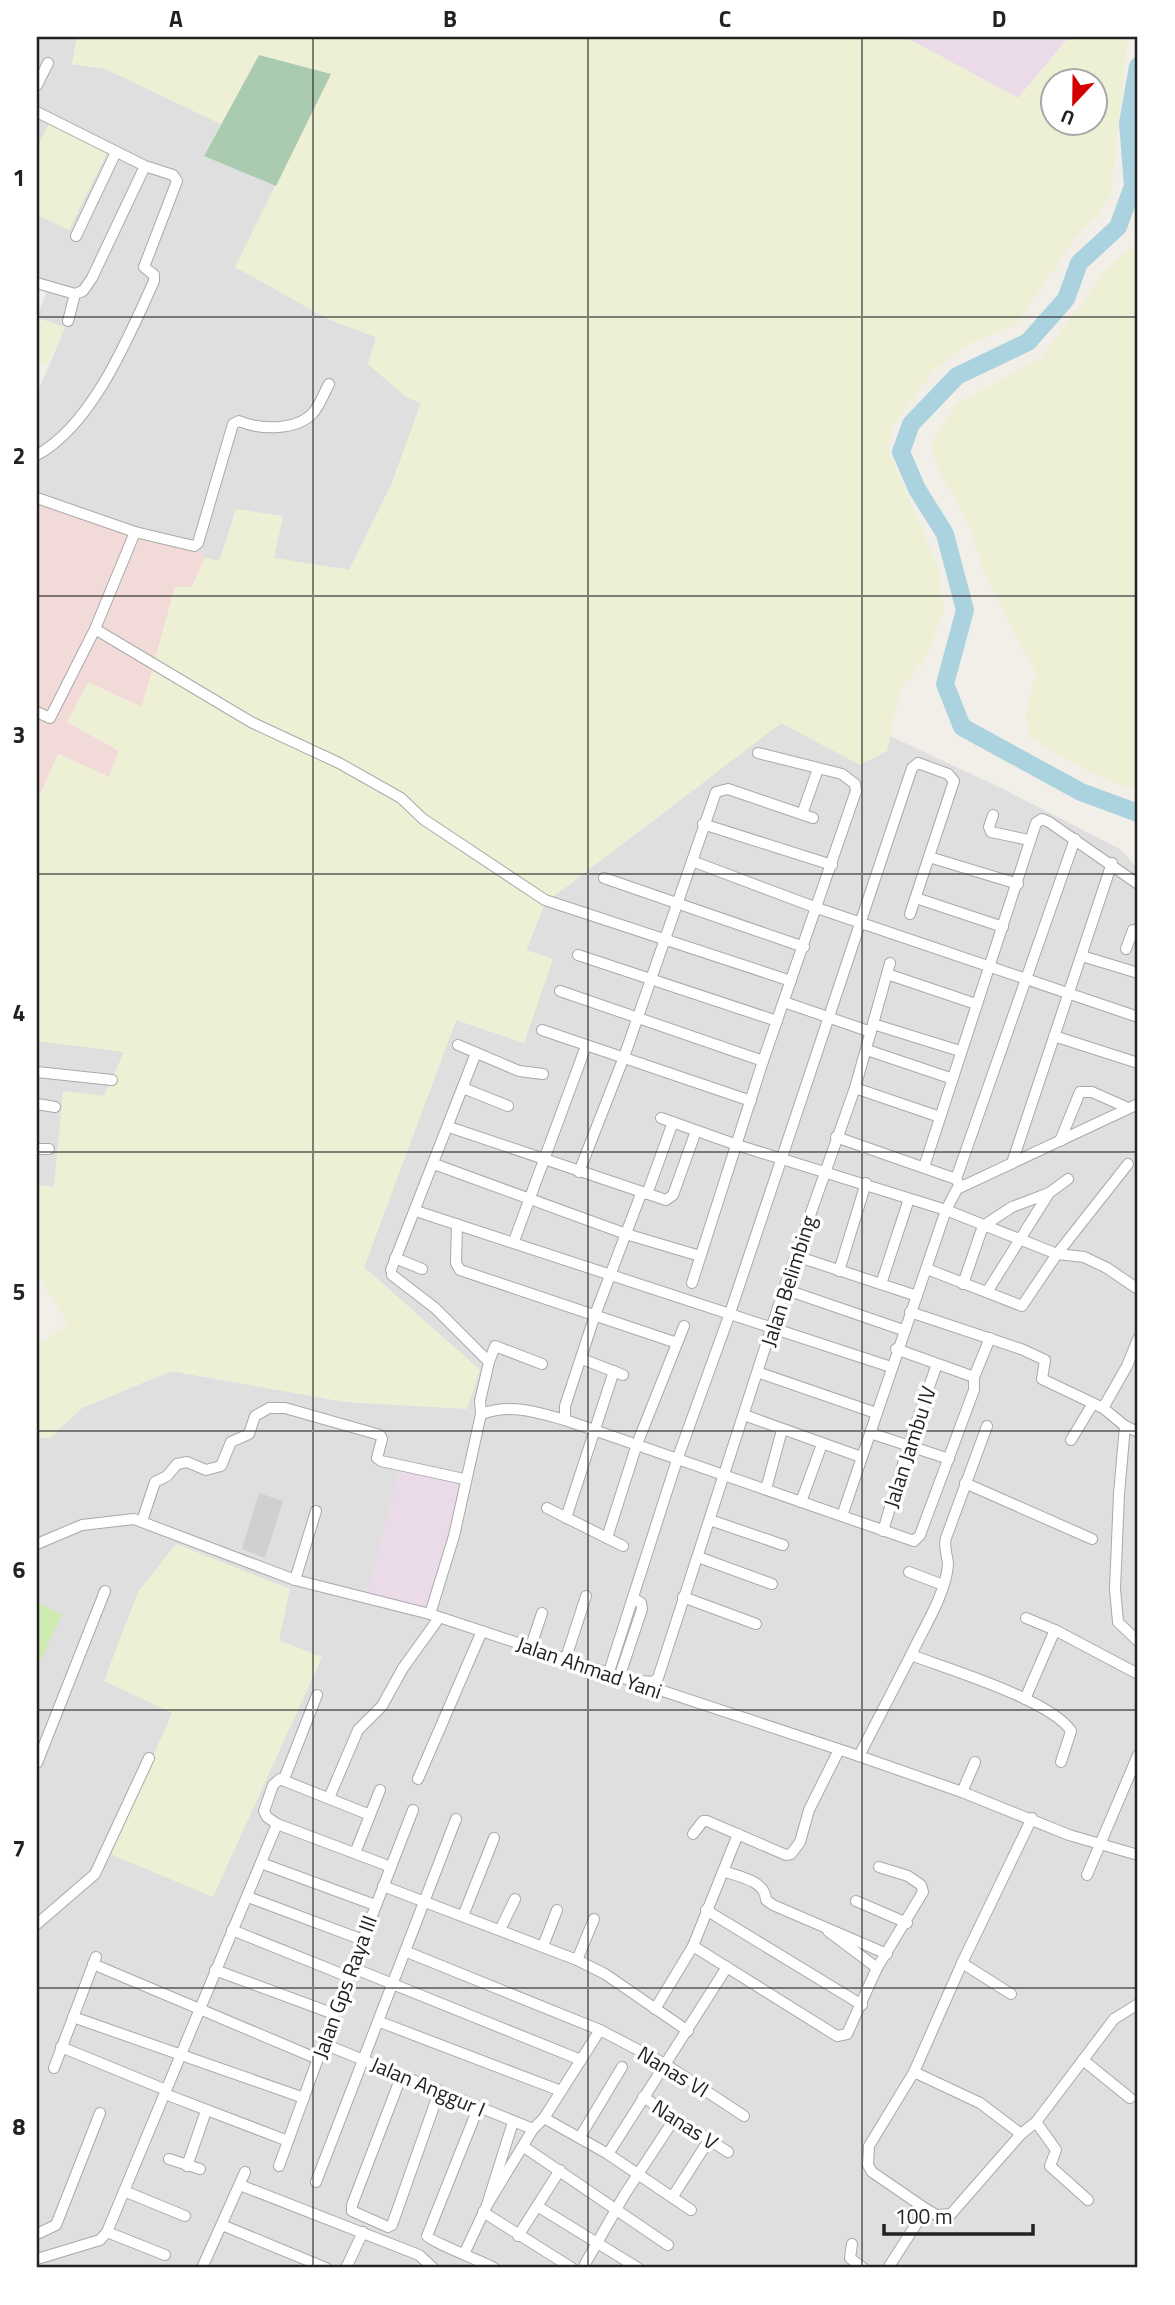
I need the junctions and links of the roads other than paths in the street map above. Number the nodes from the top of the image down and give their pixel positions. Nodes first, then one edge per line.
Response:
1 (48, 62) dead end
2 (37, 85) edge
3 (37, 112) edge
4 (116, 152) junction
5 (145, 166) junction
6 (76, 236) dead end
7 (37, 283) edge
8 (75, 294) junction
9 (68, 321) dead end
10 (329, 384) dead end
11 (37, 455) edge
12 (37, 498) edge
13 (135, 532) junction
14 (95, 629) junction
15 (37, 712) edge
16 (758, 752) dead end
17 (818, 769) junction
18 (802, 814) junction
19 (993, 815) dead end
20 (814, 818) dead end
21 (703, 824) junction
22 (1075, 839) junction
23 (1029, 840) junction
24 (929, 857) junction
25 (692, 861) junction
26 (1112, 863) junction
27 (832, 865) junction
28 (604, 878) dead end
29 (1018, 884) junction
30 (1138, 884) edge
31 (916, 898) junction
32 (677, 902) junction
33 (817, 908) junction
34 (910, 915) dead end
35 (861, 922) junction
36 (1003, 927) junction
37 (1138, 930) edge
38 (664, 940) junction
39 (804, 947) junction
40 (1126, 949) dead end
41 (578, 955) dead end
42 (1082, 956) junction
43 (990, 967) junction
44 (1138, 973) edge
45 (1027, 978) junction
46 (651, 979) junction
47 (791, 981) junction
48 (560, 990) dead end
49 (1069, 992) junction
50 (784, 1002) junction
51 (976, 1004) junction
52 (830, 1017) junction
53 (1138, 1017) edge
54 (637, 1019) junction
55 (777, 1021) junction
56 (872, 1028) junction
57 (542, 1030) dead end
58 (1054, 1036) junction
59 (458, 1045) dead end
60 (586, 1045) junction
61 (867, 1050) junction
62 (960, 1051) junction
63 (476, 1054) junction
64 (624, 1057) junction
65 (763, 1061) junction
66 (1138, 1063) edge
67 (37, 1072) edge
68 (543, 1074) dead end
69 (950, 1078) junction
70 (112, 1080) dead end
71 (463, 1088) junction
72 (855, 1088) junction
73 (751, 1101) junction
74 (37, 1104) edge
75 (508, 1106) dead end
76 (1133, 1106) edge
77 (55, 1107) dead end
78 (940, 1117) junction
79 (661, 1118) dead end
80 (673, 1122) junction
81 (449, 1127) junction
82 (696, 1131) junction
83 (836, 1138) junction
84 (1060, 1141) junction
85 (737, 1145) junction
86 (37, 1149) edge
87 (49, 1149) dead end
88 (543, 1158) junction
89 (782, 1159) junction
90 (1012, 1163) junction
91 (434, 1164) junction
92 (1128, 1164) dead end
93 (924, 1167) junction
94 (579, 1171) junction
95 (825, 1172) junction
96 (1068, 1179) dead end
97 (958, 1182) junction
98 (866, 1183) junction
99 (1049, 1193) junction
100 (644, 1194) junction
101 (909, 1199) junction
102 (529, 1200) junction
103 (946, 1210) junction
104 (416, 1211) junction
105 (457, 1224) junction
106 (983, 1226) junction
107 (626, 1234) junction
108 (1020, 1239) junction
109 (514, 1241) junction
110 (1056, 1254) junction
111 (700, 1256) junction
112 (796, 1256) junction
113 (396, 1258) junction
114 (422, 1269) dead end
115 (927, 1269) junction
116 (839, 1270) junction
117 (613, 1273) junction
118 (692, 1283) dead end
119 (963, 1283) junction
120 (881, 1284) junction
121 (785, 1289) junction
122 (1138, 1289) edge
123 (987, 1292) junction
124 (917, 1296) junction
125 (910, 1312) junction
126 (595, 1315) junction
127 (729, 1316) junction
128 (684, 1326) dead end
129 (773, 1329) junction
130 (904, 1329) junction
131 (990, 1338) junction
132 (1138, 1339) edge
133 (677, 1343) junction
134 (897, 1349) junction
135 (582, 1359) junction
136 (489, 1362) junction
137 (542, 1364) dead end
138 (937, 1364) junction
139 (891, 1367) junction
140 (760, 1373) junction
141 (974, 1377) junction
142 (1092, 1405) junction
143 (1103, 1408) junction
144 (876, 1413) junction
145 (481, 1414) junction
146 (744, 1415) junction
147 (565, 1420) junction
148 (987, 1426) dead end
149 (1125, 1426) junction
150 (594, 1430) junction
151 (782, 1430) junction
152 (1138, 1432) edge
153 (870, 1433) junction
154 (1071, 1440) dead end
155 (637, 1444) junction
156 (822, 1444) junction
157 (908, 1447) junction
158 (861, 1457) junction
159 (949, 1459) junction
160 (677, 1460) junction
161 (724, 1475) junction
162 (464, 1479) junction
163 (965, 1483) junction
164 (766, 1489) junction
165 (801, 1502) junction
166 (547, 1508) dead end
167 (316, 1511) dead end
168 (842, 1516) junction
169 (566, 1518) junction
170 (710, 1520) junction
171 (142, 1521) junction
172 (883, 1531) junction
173 (607, 1538) junction
174 (1092, 1539) dead end
175 (37, 1544) edge
176 (783, 1545) dead end
177 (623, 1546) dead end
178 (698, 1557) junction
179 (909, 1572) dead end
180 (295, 1580) junction
181 (772, 1584) dead end
182 (943, 1585) junction
183 (105, 1591) dead end
184 (586, 1596) dead end
185 (683, 1597) junction
186 (542, 1613) dead end
187 (435, 1616) junction
188 (1026, 1618) dead end
189 (756, 1624) dead end
190 (1055, 1630) junction
191 (482, 1631) junction
192 (1138, 1641) edge
193 (530, 1649) junction
194 (911, 1655) junction
195 (565, 1661) junction
196 (613, 1672) junction
197 (1138, 1674) edge
198 (317, 1695) dead end
199 (1025, 1699) junction
200 (839, 1750) junction
201 (1138, 1755) edge
202 (859, 1756) junction
203 (149, 1758) dead end
204 (975, 1762) dead end
205 (1061, 1762) dead end
206 (37, 1763) edge
207 (1135, 1778) edge
208 (284, 1779) junction
209 (418, 1779) dead end
210 (380, 1790) dead end
211 (962, 1792) junction
212 (329, 1798) junction
213 (413, 1810) dead end
214 (370, 1815) junction
215 (1032, 1818) junction
216 (456, 1819) dead end
217 (277, 1824) junction
218 (693, 1833) dead end
219 (738, 1834) junction
220 (494, 1838) dead end
221 (1102, 1846) junction
222 (355, 1853) junction
223 (1138, 1855) edge
224 (261, 1863) junction
225 (391, 1867) junction
226 (879, 1867) dead end
227 (723, 1871) junction
228 (1087, 1875) dead end
229 (383, 1886) junction
230 (248, 1897) junction
231 (515, 1899) dead end
232 (856, 1901) dead end
233 (424, 1902) junction
234 (376, 1905) junction
235 (557, 1910) dead end
236 (706, 1910) junction
237 (463, 1916) junction
238 (594, 1919) dead end
239 (906, 1923) junction
240 (37, 1924) edge
241 (825, 1928) junction
242 (232, 1930) junction
243 (500, 1930) junction
244 (363, 1940) junction
245 (543, 1947) junction
246 (694, 1947) junction
247 (407, 1952) junction
248 (887, 1954) junction
249 (577, 1960) junction
250 (961, 1963) junction
251 (727, 1967) junction
252 (877, 1968) junction
253 (215, 1970) junction
254 (351, 1973) junction
255 (394, 1987) junction
256 (1011, 1994) dead end
257 (1138, 2004) edge
258 (862, 2005) junction
259 (655, 2009) junction
260 (199, 2010) junction
261 (334, 2014) junction
262 (73, 2017) junction
263 (380, 2022) junction
264 (600, 2030) junction
265 (688, 2031) junction
266 (324, 2044) junction
267 (61, 2047) junction
268 (182, 2054) junction
269 (318, 2059) junction
270 (364, 2060) junction
271 (581, 2060) junction
272 (1083, 2060) junction
273 (665, 2064) junction
274 (622, 2067) dead end
275 (54, 2068) dead end
276 (914, 2072) junction
277 (401, 2077) junction
278 (561, 2091) junction
279 (166, 2092) junction
280 (439, 2092) junction
281 (643, 2097) junction
282 (304, 2098) junction
283 (1130, 2098) dead end
284 (478, 2108) junction
285 (206, 2111) junction
286 (100, 2113) dead end
287 (744, 2116) dead end
288 (544, 2118) junction
289 (675, 2119) junction
290 (513, 2122) junction
291 (1036, 2122) junction
292 (533, 2129) junction
293 (1021, 2134) junction
294 (580, 2137) junction
295 (709, 2140) junction
296 (288, 2141) junction
297 (524, 2147) junction
298 (728, 2152) dead end
299 (608, 2154) junction
300 (169, 2160) dead end
301 (187, 2166) junction
302 (279, 2166) dead end
303 (200, 2169) dead end
304 (560, 2170) junction
305 (245, 2172) dead end
306 (639, 2174) junction
307 (316, 2182) dead end
308 (240, 2186) junction
309 (124, 2191) junction
310 (673, 2196) junction
311 (1088, 2200) dead end
312 (537, 2206) junction
313 (485, 2209) junction
314 (926, 2209) junction
315 (691, 2210) dead end
316 (616, 2211) junction
317 (185, 2216) dead end
318 (222, 2225) junction
319 (107, 2232) junction
320 (363, 2232) junction
321 (37, 2234) edge
322 (519, 2236) junction
323 (598, 2242) junction
324 (852, 2244) dead end
325 (668, 2245) dead end
326 (465, 2252) junction
327 (165, 2255) dead end
328 (37, 2259) edge
329 (481, 2265) edge
330 (205, 2267) edge
331 (326, 2268) edge
332 (346, 2268) edge
333 (433, 2268) edge
334 (494, 2268) edge
335 (572, 2268) edge
336 (586, 2268) edge
337 (638, 2268) edge
338 (863, 2268) edge
339 (888, 2268) edge

1 - 2 street
3 - 4 street
4 - 5 street
4 - 6 street
5 - 8 street
5 - 11 street
7 - 8 street
8 - 9 street
10 - 13 street
12 - 13 street
13 - 14 street
14 - 15 street
14 - 38 street
16 - 17 street
17 - 18 street
17 - 27 street
18 - 20 street
18 - 21 street
19 - 23 street
21 - 25 street
21 - 27 street
22 - 23 street
22 - 26 street
22 - 45 street
23 - 29 street
24 - 29 street
24 - 31 street
24 - 35 street
25 - 32 street
25 - 33 street
26 - 30 street
26 - 42 street
27 - 33 street
28 - 32 street
29 - 36 street
31 - 34 street
31 - 36 street
32 - 38 street
32 - 39 street
33 - 35 street
33 - 39 street
35 - 43 street
35 - 52 street
36 - 43 street
37 - 40 street
38 - 46 street
38 - 47 street
39 - 47 street
41 - 46 street
42 - 44 street
42 - 49 street
43 - 45 street
43 - 51 street
45 - 49 street
45 - 97 street
46 - 54 street
46 - 55 street
47 - 50 street
48 - 54 street
49 - 53 street
49 - 58 street
50 - 52 street
50 - 55 street
51 - 56 street, Jalan Belimbing
51 - 62 street
52 - 56 street
52 - 89 street
54 - 64 street
54 - 65 street
55 - 65 street
56 - 61 street, Jalan Belimbing
56 - 62 street
57 - 60 street
58 - 66 street
58 - 90 street
59 - 63 street
60 - 64 street
60 - 88 street
61 - 69 street
61 - 72 street, Jalan Belimbing
62 - 69 street
63 - 68 street
63 - 71 street
64 - 73 street
64 - 94 street
65 - 73 street
67 - 70 street
69 - 78 street
71 - 75 street
71 - 81 street
72 - 78 street
72 - 83 street, Jalan Belimbing
73 - 85 street
74 - 77 street
76 - 84 street
76 - 84 street
78 - 93 street
79 - 80 street
80 - 82 street
80 - 100 street
81 - 88 street
81 - 91 street
82 - 85 street
82 - 100 street
83 - 93 street
83 - 95 street, Jalan Belimbing
84 - 90 street
85 - 89 street
85 - 111 street
86 - 87 street
88 - 94 street
88 - 102 street
89 - 95 street
89 - 127 street
90 - 97 street
91 - 102 street
91 - 104 street
92 - 110 street
93 - 97 street
94 - 100 street
95 - 98 street
95 - 112 street, Jalan Belimbing
96 - 99 street
97 - 103 street
98 - 101 street
98 - 116 street
99 - 106 street
99 - 108 street
100 - 107 street
101 - 103 street
101 - 120 street
102 - 107 street
102 - 109 street
103 - 106 street
103 - 115 street
104 - 105 street
104 - 113 street
105 - 109 street
105 - 126 street
106 - 108 street
106 - 119 street
107 - 111 street
107 - 117 street
108 - 110 street
108 - 123 street
109 - 117 street
110 - 122 street
110 - 123 street
111 - 118 street
112 - 116 street
112 - 121 street, Jalan Belimbing
113 - 114 street
113 - 136 street
115 - 119 street
115 - 124 street
116 - 120 street
117 - 126 street
117 - 127 street
119 - 123 street
120 - 124 street
121 - 129 street, Jalan Belimbing
121 - 130 street
124 - 125 street
125 - 130 street
125 - 131 street
126 - 133 street
126 - 135 street
127 - 129 street
127 - 160 street
128 - 133 street
129 - 139 street
129 - 140 street, Jalan Belimbing
130 - 134 street
131 - 141 street
131 - 142 street
132 - 143 street
133 - 155 street
134 - 138 street
134 - 139 street
135 - 147 street
135 - 150 street
136 - 137 street
136 - 145 street
138 - 141 street
138 - 157 street, Jalan Jambu IV
139 - 144 street
140 - 144 street
140 - 146 street, Jalan Belimbing
141 - 159 street
142 - 143 street
142 - 154 street
143 - 149 street
144 - 153 street
145 - 147 street
145 - 162 street
146 - 151 street
146 - 161 street, Jalan Belimbing
147 - 150 street
148 - 163 street
149 - 152 street
149 - 192 street
150 - 155 street
150 - 169 street
151 - 156 street
151 - 164 street
153 - 157 street
153 - 158 street
155 - 160 street
155 - 173 street
156 - 158 street
156 - 165 street
157 - 159 street
157 - 172 street, Jalan Jambu IV
158 - 168 street
159 - 172 street
160 - 161 street
160 - 196 street
161 - 164 street
161 - 170 street, Jalan Belimbing
162 - 171 street
162 - 187 street
163 - 174 street
163 - 182 street
164 - 165 street
165 - 168 street
166 - 169 street
167 - 180 street
168 - 172 street
169 - 173 street
170 - 176 street
170 - 178 street, Jalan Belimbing
171 - 175 street, Jalan Ahmad Yani
171 - 180 street, Jalan Ahmad Yani
173 - 177 street
178 - 181 street
178 - 185 street, Jalan Belimbing
179 - 182 street
180 - 187 street, Jalan Ahmad Yani
182 - 194 street
183 - 206 street
184 - 195 street
185 - 189 street
185 - 196 street, Jalan Belimbing
186 - 193 street
187 - 191 street, Jalan Ahmad Yani
187 - 212 street
188 - 190 street
190 - 197 street
190 - 199 street
191 - 193 street, Jalan Ahmad Yani
191 - 209 street
193 - 195 street, Jalan Ahmad Yani
194 - 199 street
194 - 202 street
195 - 196 street, Jalan Ahmad Yani
196 - 200 street, Jalan Ahmad Yani
198 - 208 street
199 - 205 street
200 - 202 street, Jalan Ahmad Yani
200 - 219 street
201 - 207 street
202 - 211 street, Jalan Ahmad Yani
203 - 240 street
204 - 211 street
207 - 221 street
208 - 212 street
208 - 217 street
210 - 214 street
211 - 215 street, Jalan Ahmad Yani
212 - 214 street
213 - 225 street, Jalan Gps Raya III
214 - 222 street
215 - 221 street, Jalan Ahmad Yani
215 - 250 street
216 - 233 street
217 - 222 street
217 - 224 street
218 - 219 street
219 - 227 street
220 - 237 street
221 - 223 street, Jalan Ahmad Yani
221 - 228 street
222 - 225 street
224 - 230 street
224 - 234 street
225 - 229 street, Jalan Gps Raya III
226 - 239 street
227 - 236 street
227 - 241 street
229 - 233 street
229 - 234 street, Jalan Gps Raya III
230 - 242 street
230 - 244 street
231 - 243 street
232 - 239 street
233 - 237 street
233 - 247 street
234 - 244 street, Jalan Gps Raya III
235 - 245 street
236 - 246 street
236 - 258 street
237 - 243 street
238 - 249 street
239 - 248 street
241 - 248 street
241 - 252 street
242 - 253 street
242 - 254 street
243 - 245 street
244 - 254 street, Jalan Gps Raya III
245 - 249 street
246 - 251 street
246 - 259 street
247 - 255 street
247 - 264 street, Nanas VI
248 - 252 street
249 - 259 street
250 - 256 street
250 - 276 street
251 - 258 street
251 - 265 street
252 - 258 street
253 - 260 street
253 - 261 street
254 - 255 street
254 - 261 street, Jalan Gps Raya III
255 - 263 street
255 - 271 street
257 - 272 street
259 - 265 street
260 - 262 street
260 - 268 street
260 - 269 street
261 - 266 street, Jalan Gps Raya III
262 - 267 street
262 - 268 street
263 - 270 street
263 - 278 street
264 - 271 street
264 - 273 street, Nanas VI
265 - 273 street
266 - 269 street, Jalan Gps Raya III
266 - 270 street, Jalan Anggur I
267 - 275 street
267 - 279 street
268 - 279 street
268 - 282 street
269 - 282 street, Jalan Gps Raya III
270 - 277 street, Jalan Anggur I
270 - 307 street
271 - 278 street
272 - 283 street
272 - 291 street
273 - 281 street
273 - 287 street, Nanas VI
274 - 294 street
276 - 293 street
276 - 314 street
277 - 280 street, Jalan Anggur I
277 - 280 street
278 - 288 street
279 - 285 street
279 - 309 street
280 - 284 street, Jalan Anggur I
281 - 289 street, Nanas V
281 - 299 street
282 - 296 street, Jalan Gps Raya III
284 - 290 street, Jalan Anggur I
284 - 326 street
285 - 296 street
285 - 301 street
286 - 321 street
288 - 292 street
288 - 294 street
289 - 295 street, Nanas V
289 - 306 street
290 - 292 street, Jalan Anggur I
290 - 313 street
291 - 293 street
291 - 311 street
292 - 297 street
293 - 314 street
294 - 299 street
295 - 298 street, Nanas V
295 - 310 street
296 - 302 street, Jalan Gps Raya III
297 - 304 street
297 - 313 street
299 - 306 street
300 - 301 street
301 - 303 street
304 - 312 street
304 - 316 street
305 - 308 street
306 - 310 street
306 - 316 street
308 - 318 street
308 - 320 street
309 - 317 street
309 - 319 street
310 - 315 street
312 - 322 street
312 - 323 street
313 - 322 street
313 - 326 street
314 - 339 street
316 - 323 street
316 - 325 street
318 - 330 street
318 - 331 street
319 - 327 street
319 - 328 street
320 - 332 street
320 - 333 street
322 - 335 street
323 - 336 street
323 - 337 street
324 - 338 street
326 - 329 street
329 - 334 street

